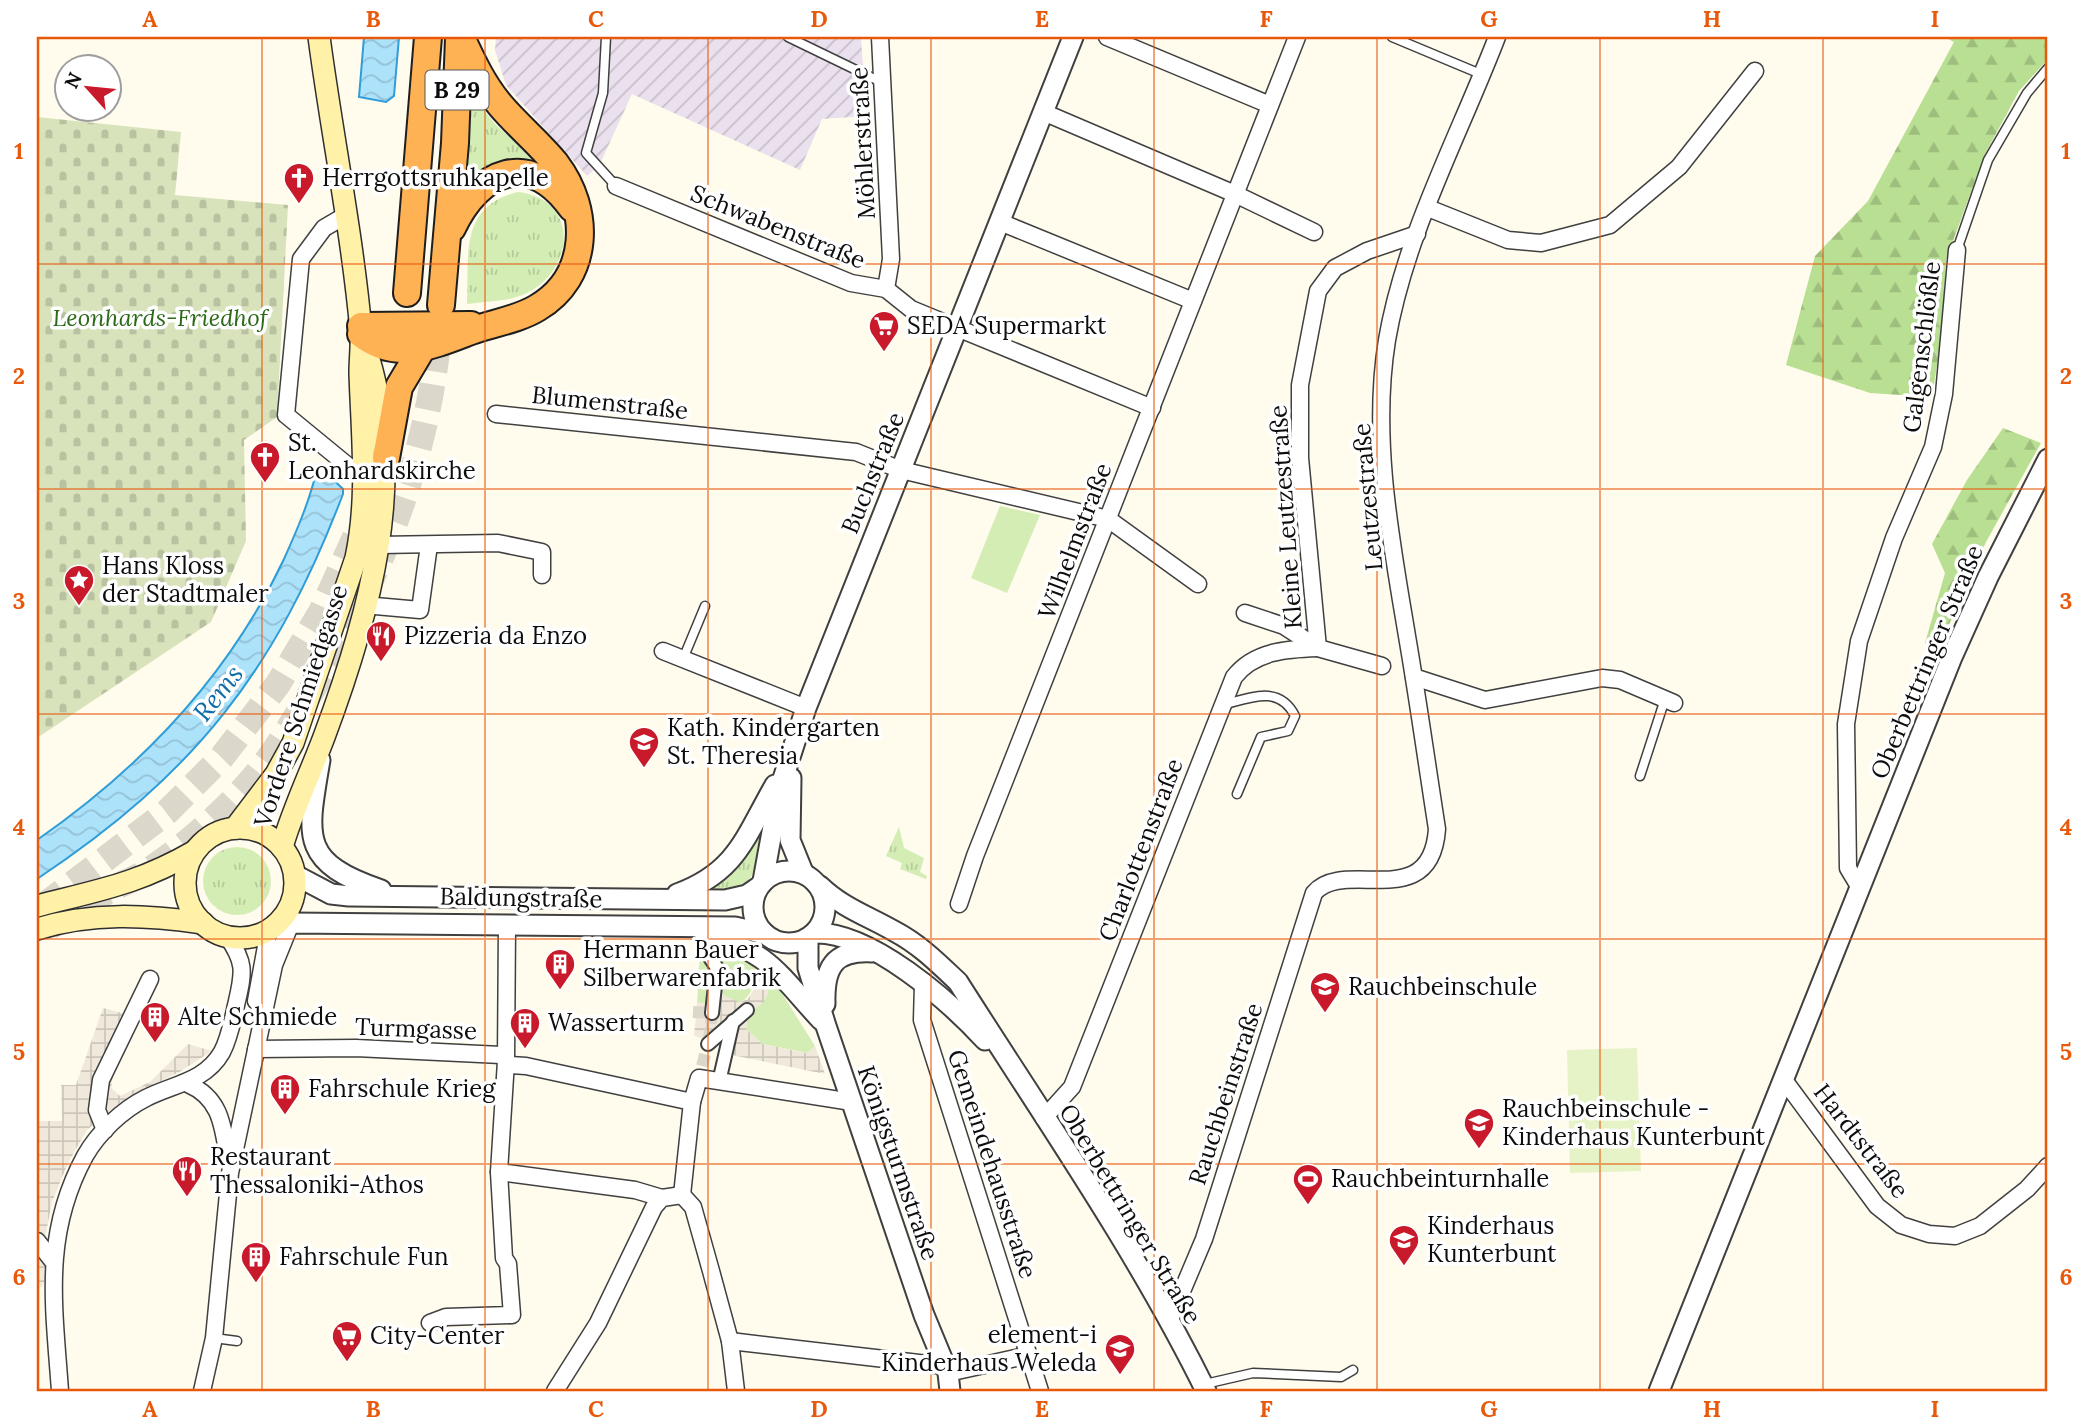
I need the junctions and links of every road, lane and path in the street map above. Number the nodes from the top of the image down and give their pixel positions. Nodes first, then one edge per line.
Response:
1 (319, 37) edge
2 (428, 37) edge
3 (460, 37) edge
4 (606, 37) edge
5 (788, 37) edge
6 (880, 37) edge
7 (1073, 37) edge
8 (1107, 37) edge
9 (1297, 37) edge
10 (1392, 37) edge
11 (1497, 37) edge
12 (2048, 68) edge
13 (1755, 71) dead end
14 (1483, 75) junction
15 (883, 83) junction
16 (1270, 105) junction
17 (1043, 112) junction
18 (616, 186) joint
19 (1236, 194) junction
20 (1428, 208) junction
21 (348, 214) junction
22 (579, 218) junction
23 (1000, 222) junction
24 (1314, 232) dead end
25 (1417, 234) junction
26 (447, 239) junction
27 (1957, 250) joint
28 (886, 289) junction
29 (407, 293) dead end
30 (1194, 301) junction
31 (441, 305) tunnel mouth
32 (486, 326) junction
33 (957, 328) junction
34 (361, 330) junction
35 (421, 350) junction
36 (1152, 408) junction
37 (496, 414) dead end
38 (386, 458) junction
39 (2048, 459) edge
40 (901, 470) junction
41 (365, 479) junction
42 (1108, 519) junction
43 (379, 545) junction
44 (429, 545) junction
45 (542, 575) dead end
46 (1198, 584) dead end
47 (364, 605) junction
48 (705, 606) dead end
49 (1245, 613) dead end
50 (1859, 641) joint
51 (1318, 648) junction
52 (663, 650) dead end
53 (683, 659) junction
54 (1382, 666) dead end
55 (1414, 677) junction
56 (1670, 701) joint
57 (1222, 705) junction
58 (806, 708) junction
59 (323, 740) junction
60 (794, 744) junction
61 (788, 763) junction
62 (1640, 776) dead end
63 (1237, 794) dead end
64 (235, 828) junction
65 (282, 847) junction
66 (195, 851) junction
67 (803, 872) junction
68 (295, 875) junction
69 (1327, 883) joint
70 (760, 885) junction
71 (820, 887) junction
72 (1860, 888) junction
73 (406, 896) junction
74 (666, 897) junction
75 (959, 904) dead end
76 (37, 906) edge
77 (203, 923) junction
78 (507, 924) junction
79 (279, 926) junction
80 (653, 928) junction
81 (37, 929) edge
82 (227, 936) junction
83 (811, 936) junction
84 (770, 937) junction
85 (706, 943) dead end
86 (872, 952) junction
87 (150, 979) dead end
88 (923, 984) junction
89 (747, 1010) dead end
90 (733, 1021) junction
91 (826, 1026) junction
92 (708, 1044) tunnel mouth
93 (256, 1049) junction
94 (506, 1061) junction
95 (1009, 1066) junction
96 (1783, 1080) junction
97 (719, 1082) junction
98 (188, 1084) junction
99 (692, 1102) junction
100 (852, 1102) junction
101 (245, 1106) junction
102 (218, 1110) junction
103 (1044, 1118) junction
104 (104, 1130) junction
105 (2048, 1166) edge
106 (499, 1172) junction
107 (230, 1173) junction
108 (682, 1195) junction
109 (662, 1198) junction
110 (37, 1241) edge
111 (45, 1262) edge
112 (1169, 1322) junction
113 (433, 1323) dead end
114 (214, 1338) junction
115 (237, 1341) dead end
116 (730, 1341) junction
117 (1028, 1356) junction
118 (1353, 1370) dead end
119 (945, 1380) edge
120 (1204, 1388) edge
121 (60, 1391) edge
122 (202, 1391) edge
123 (555, 1391) edge
124 (736, 1391) edge
125 (1040, 1391) edge
126 (1659, 1391) edge

1 - 21 main road
2 - 29 highway, B 29
3 - 22 highway
3 - 26 highway, B 29
4 - 18 lane
5 - 15 lane
6 - 15 street, Möhlerstraße
7 - 17 street, Buchstraße
8 - 16 street
9 - 16 street, Wilhelmstraße
10 - 14 lane
11 - 14 street, Leutzestraße
12 - 27 lane, Galgenschlößle
13 - 20 street
14 - 20 street, Leutzestraße
15 - 28 street, Möhlerstraße
16 - 19 street, Wilhelmstraße
17 - 19 street
17 - 23 street, Buchstraße
18 - 28 street, Schwabenstraße
19 - 24 street
19 - 30 street, Wilhelmstraße
20 - 25 street, Leutzestraße
21 - 34 main road
21 - 41 street
22 - 26 highway
22 - 32 highway
23 - 30 street
23 - 33 street, Buchstraße
25 - 51 street, Kleine Leutzestraße
25 - 55 street, Leutzestraße
26 - 31 highway, B 29
27 - 50 street, Galgenschlößle
28 - 33 street, Schwabenstraße
30 - 36 street, Wilhelmstraße
32 - 34 highway
32 - 35 highway
33 - 36 street, Schwabenstraße
33 - 40 street, Buchstraße
34 - 35 highway
34 - 38 main road, Vordere Schmiedgasse
34 - 41 main road, Vordere Schmiedgasse
35 - 38 highway
36 - 42 street, Wilhelmstraße
37 - 40 street, Blumenstraße
38 - 43 main road, Vordere Schmiedgasse
39 - 72 street, Oberbettringer Straße
40 - 42 street, Blumenstraße
40 - 58 street, Buchstraße
41 - 64 main road, Vordere Schmiedgasse
42 - 46 street
42 - 75 street, Wilhelmstraße
43 - 44 street
43 - 47 main road, Vordere Schmiedgasse
44 - 45 street
44 - 47 street
47 - 59 main road, Vordere Schmiedgasse
48 - 53 lane
49 - 51 street
50 - 72 street, Oberbettringer Straße
51 - 54 street
51 - 57 street, Charlottenstraße
52 - 53 street
53 - 58 street
55 - 56 street
55 - 69 street, Leutzestraße
56 - 62 lane
57 - 63 lane
57 - 103 street, Charlottenstraße
58 - 60 street, Buchstraße
59 - 65 main road, Vordere Schmiedgasse
59 - 73 street
60 - 61 street, Buchstraße
60 - 67 street, Buchstraße
61 - 70 street, Buchstraße
61 - 74 street
64 - 65 main road
64 - 66 main road
65 - 68 main road
66 - 76 main road
66 - 77 main road
67 - 70 street
67 - 71 street
68 - 73 street, Baldungstraße
68 - 79 main road
69 - 112 street, Rauchbeinstraße
70 - 74 street, Baldungstraße
70 - 84 street
71 - 83 street
71 - 95 street, Oberbettringer Straße
72 - 96 street, Oberbettringer Straße
73 - 74 street, Baldungstraße
77 - 81 main road
77 - 82 main road
78 - 79 street, Baldungstraße
78 - 80 street, Baldungstraße
78 - 94 street
79 - 82 main road
79 - 93 street
79 - 93 street
80 - 84 street, Baldungstraße
80 - 91 street
82 - 98 street
83 - 84 street
83 - 86 street, Oberbettringer Straße
83 - 91 street, Königsturmstraße
84 - 91 street, Königsturmstraße
85 - 90 street
86 - 88 street, Oberbettringer Straße
86 - 91 street
87 - 104 street
88 - 95 street, Oberbettringer Straße
88 - 117 street, Gemeindehausstraße
89 - 90 street
90 - 92 street
90 - 97 street
91 - 100 street, Königsturmstraße
93 - 94 street, Turmgasse
93 - 101 street
94 - 99 street, Turmgasse
94 - 106 street
95 - 103 street, Oberbettringer Straße
96 - 105 street, Hardtstraße
96 - 126 street, Oberbettringer Straße
97 - 99 street
97 - 100 street
98 - 102 street
98 - 104 street
99 - 108 street
100 - 119 street, Königsturmstraße
101 - 102 street
101 - 107 street
102 - 107 street
103 - 112 street, Oberbettringer Straße
104 - 111 street
106 - 109 street
106 - 113 street
107 - 114 street
108 - 109 street
108 - 116 street
109 - 123 street
110 - 111 street
111 - 121 street
112 - 120 street, Oberbettringer Straße
114 - 115 lane
114 - 122 street
116 - 119 street
116 - 124 street
117 - 119 street
117 - 125 street, Gemeindehausstraße
118 - 120 lane

